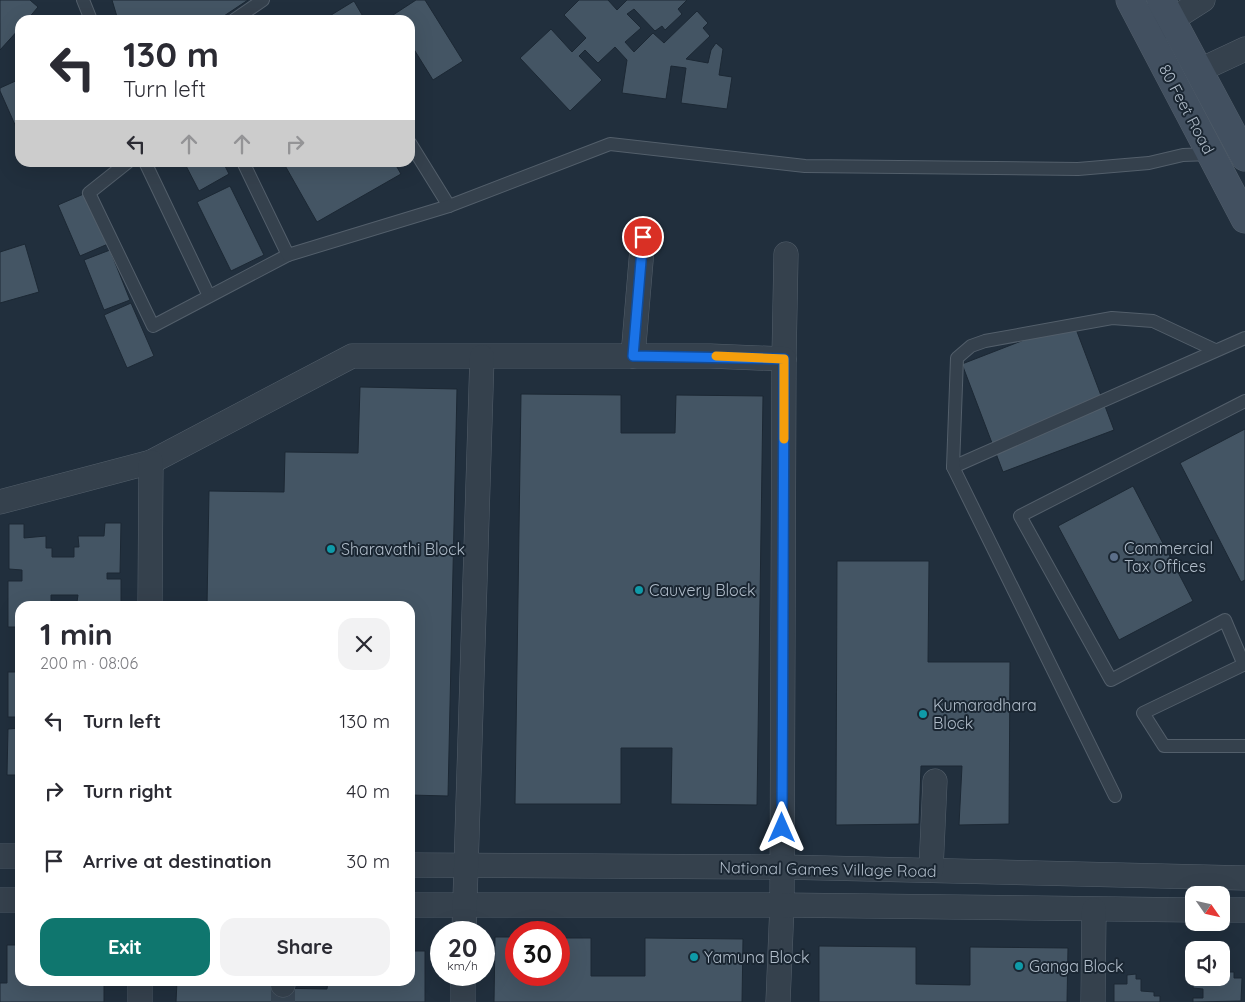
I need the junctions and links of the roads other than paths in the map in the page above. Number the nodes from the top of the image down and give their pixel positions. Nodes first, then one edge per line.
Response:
1 (84, 0) edge
2 (264, 0) edge
3 (1130, 0) edge
4 (1203, 0) edge
5 (1167, 10) edge
6 (89, 15) edge
7 (242, 15) edge
8 (1148, 35) junction
9 (1245, 49) edge
10 (1198, 71) junction
11 (415, 151) edge
12 (1211, 154) junction
13 (1245, 157) edge
14 (122, 167) edge
15 (147, 167) edge
16 (245, 167) edge
17 (449, 206) junction
18 (1245, 219) edge
19 (643, 237) dead end
20 (786, 254) dead end
21 (288, 255) junction
22 (210, 296) junction
23 (1245, 338) edge
24 (1215, 350) junction
25 (633, 356) junction
26 (482, 357) junction
27 (784, 359) junction
28 (1245, 401) edge
29 (151, 462) junction
30 (953, 466) junction
31 (0, 502) edge
32 (150, 601) edge
33 (1244, 664) edge
34 (1245, 746) edge
35 (935, 781) dead end
36 (1115, 796) dead end
37 (0, 856) edge
38 (15, 856) edge
39 (415, 866) edge
40 (467, 867) junction
41 (782, 867) junction
42 (931, 870) junction
43 (1245, 878) edge
44 (0, 900) edge
45 (15, 900) edge
46 (415, 905) edge
47 (782, 905) junction
48 (466, 906) junction
49 (1094, 910) junction
50 (1185, 910) edge
51 (1230, 910) edge
52 (1245, 910) edge
53 (465, 921) edge
54 (140, 986) edge
55 (463, 986) edge
56 (140, 1002) edge
57 (463, 1002) edge
58 (778, 1002) edge
59 (1093, 1002) edge

1 - 6 lane
2 - 7 lane
3 - 8 main road, 80 Feet Road
4 - 5 street
5 - 8 street
5 - 10 main road, 80 Feet Road
8 - 12 main road, 80 Feet Road
9 - 10 street
10 - 13 main road, 80 Feet Road
11 - 17 lane
12 - 17 lane
12 - 18 main road, 80 Feet Road
14 - 22 lane
15 - 22 lane
16 - 21 lane
17 - 21 lane
19 - 25 street
20 - 27 street
21 - 22 lane
23 - 24 lane
24 - 30 lane
24 - 30 lane
25 - 26 street
25 - 27 street
26 - 29 street
26 - 40 street
27 - 41 street
28 - 33 lane
29 - 31 street
29 - 32 street
30 - 36 lane
33 - 34 lane
35 - 42 street
37 - 38 street
39 - 40 street, National Games Village Road
40 - 41 street, National Games Village Road
40 - 48 street
41 - 42 street, National Games Village Road
41 - 47 street
42 - 43 street, National Games Village Road
44 - 45 street
46 - 48 street
47 - 48 street
47 - 49 street
47 - 58 street
48 - 53 street
49 - 50 street
49 - 59 street
51 - 52 street
54 - 56 street
55 - 57 street

